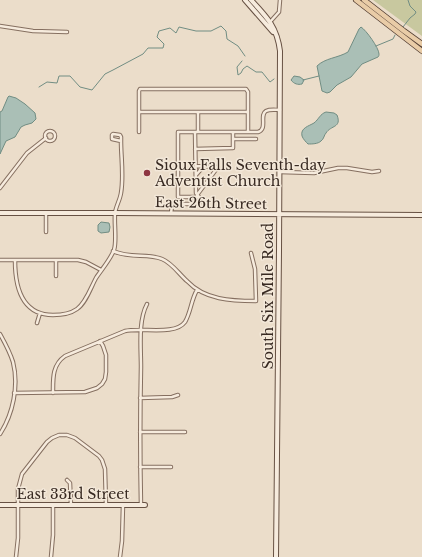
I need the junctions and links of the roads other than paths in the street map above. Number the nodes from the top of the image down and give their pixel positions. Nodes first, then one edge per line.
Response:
1 (245, 0) edge
2 (251, 0) edge
3 (280, 0) edge
4 (356, 0) edge
5 (364, 0) edge
6 (269, 24) junction
7 (0, 26) edge
8 (67, 32) dead end
9 (422, 44) edge
10 (422, 51) edge
11 (280, 110) junction
12 (139, 112) junction
13 (198, 112) junction
14 (248, 112) junction
15 (139, 132) dead end
16 (197, 132) junction
17 (233, 132) junction
18 (248, 132) junction
19 (46, 138) dead end
20 (233, 139) junction
21 (256, 139) dead end
22 (121, 141) dead end
23 (196, 148) junction
24 (196, 166) junction
25 (203, 166) junction
26 (379, 171) dead end
27 (280, 172) junction
28 (196, 176) junction
29 (0, 188) edge
30 (198, 196) junction
31 (0, 213) edge
32 (46, 213) junction
33 (115, 213) junction
34 (171, 213) junction
35 (280, 215) junction
36 (422, 216) edge
37 (46, 232) dead end
38 (113, 251) junction
39 (251, 253) dead end
40 (0, 260) edge
41 (15, 260) junction
42 (56, 260) junction
43 (101, 270) junction
44 (56, 276) dead end
45 (197, 290) junction
46 (147, 304) dead end
47 (40, 313) junction
48 (37, 323) dead end
49 (141, 330) junction
50 (0, 334) edge
51 (100, 341) junction
52 (14, 393) junction
53 (53, 393) junction
54 (178, 395) dead end
55 (140, 398) junction
56 (140, 432) junction
57 (185, 432) dead end
58 (0, 434) edge
59 (140, 467) junction
60 (171, 467) dead end
61 (67, 480) dead end
62 (0, 505) edge
63 (18, 505) junction
64 (53, 505) junction
65 (71, 505) junction
66 (106, 505) junction
67 (123, 505) junction
68 (143, 505) joint
69 (16, 557) edge
70 (51, 557) edge
71 (120, 557) edge
72 (276, 557) edge

1 - 6 main road, South Six Mile Road
2 - 6 main road, South Six Mile Road
3 - 6 street
4 - 10 main road
5 - 9 main road
6 - 11 main road, South Six Mile Road
7 - 8 street
11 - 18 street
11 - 27 main road, South Six Mile Road
12 - 13 street
12 - 14 street
12 - 15 street
13 - 14 street
13 - 16 street
14 - 18 street
16 - 17 street
16 - 23 street
16 - 30 street
17 - 18 street
17 - 20 street
19 - 29 street
20 - 21 street
20 - 23 street
22 - 33 street
23 - 24 street
24 - 25 street
24 - 28 street
25 - 28 street
25 - 30 street
26 - 27 street
27 - 35 main road, South Six Mile Road
28 - 30 street
30 - 34 street
31 - 32 main road, East 26th Street
32 - 33 main road, East 26th Street
32 - 37 street
33 - 34 main road, East 26th Street
33 - 38 street
34 - 35 main road, East 26th Street
35 - 36 main road, East 26th Street
35 - 72 main road, South Six Mile Road
38 - 43 street
38 - 45 street
39 - 45 street
40 - 41 street
41 - 42 street
41 - 47 street
42 - 43 street
42 - 44 street
43 - 47 street
45 - 49 street
46 - 49 street
47 - 48 street
49 - 51 street
49 - 55 street
50 - 52 street
51 - 53 street
51 - 53 street
52 - 53 street
52 - 58 street
54 - 55 street
55 - 56 street
56 - 57 street
56 - 59 street
59 - 60 street
59 - 68 street
61 - 65 street
62 - 63 main road, East 33rd Street
63 - 64 main road, East 33rd Street
63 - 66 street
63 - 69 street
64 - 65 main road, East 33rd Street
64 - 70 street
65 - 66 main road, East 33rd Street
66 - 67 main road, East 33rd Street
67 - 68 main road, East 33rd Street
67 - 71 street

